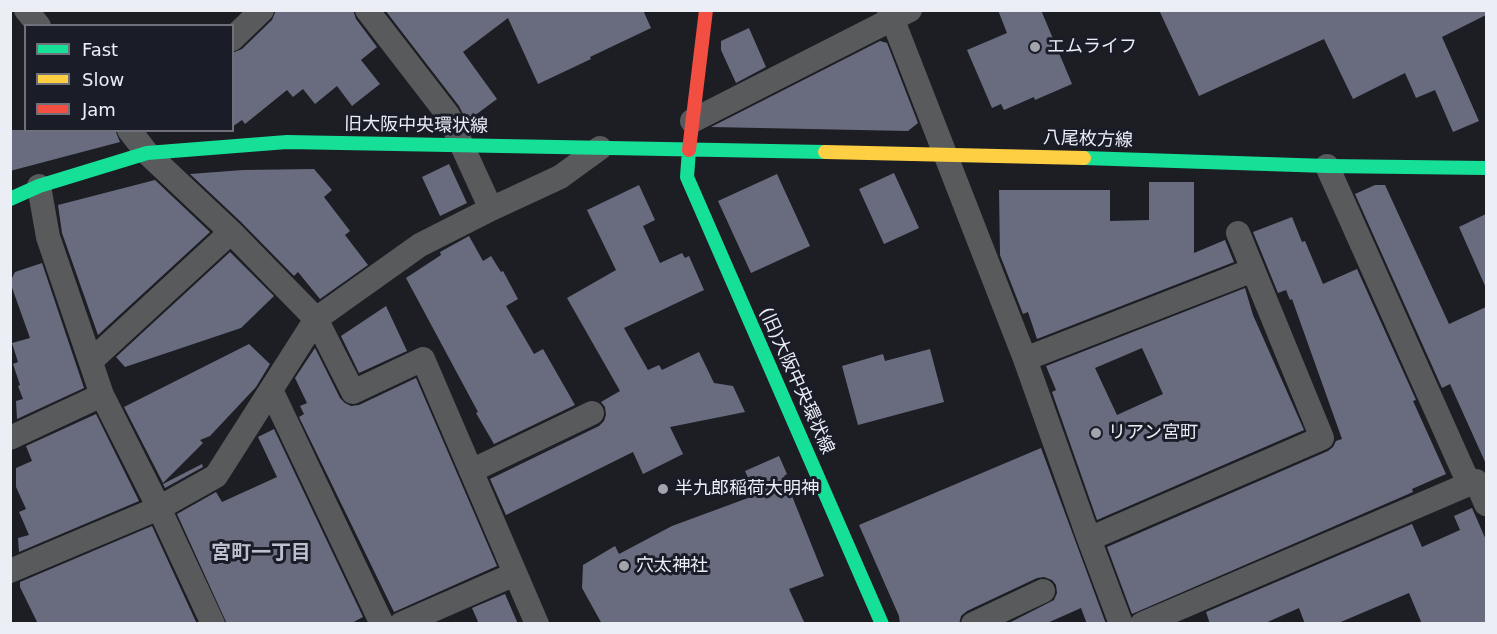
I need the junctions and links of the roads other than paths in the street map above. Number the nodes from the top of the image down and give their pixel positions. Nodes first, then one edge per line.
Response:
1 (26, 10) edge
2 (262, 10) edge
3 (367, 10) edge
4 (706, 10) edge
5 (898, 14) edge
6 (37, 24) edge
7 (234, 37) edge
8 (692, 121) junction
9 (136, 137) edge
10 (462, 144) junction
11 (600, 148) junction
12 (689, 150) junction
13 (944, 154) junction
14 (1327, 166) junction
15 (1486, 168) edge
16 (39, 186) junction
17 (10, 199) edge
18 (492, 209) junction
19 (231, 232) junction
20 (1238, 233) dead end
21 (1253, 270) junction
22 (316, 319) junction
23 (1025, 359) junction
24 (91, 361) junction
25 (271, 390) junction
26 (102, 395) junction
27 (592, 413) dead end
28 (10, 438) edge
29 (471, 471) junction
30 (1477, 480) edge
31 (1486, 504) edge
32 (159, 508) junction
33 (1089, 539) junction
34 (10, 571) edge
35 (515, 574) junction
36 (1043, 591) dead end
37 (213, 624) edge
38 (382, 624) edge
39 (401, 624) edge
40 (537, 624) edge
41 (882, 624) edge
42 (972, 624) edge
43 (1121, 624) edge
44 (1142, 624) edge

1 - 6 street
2 - 7 street
3 - 10 street
4 - 8 main road
5 - 8 street
5 - 13 street
8 - 12 main road
9 - 10 main road, 旧大阪中央環状線
9 - 16 main road, 旧大阪中央環状線
9 - 19 street
10 - 11 main road, 旧大阪中央環状線
10 - 18 street
11 - 12 main road, 旧大阪中央環状線
11 - 18 street
12 - 13 main road, 八尾枚方線
12 - 41 main road, (旧)大阪中央環状線
13 - 14 main road, 八尾枚方線
13 - 23 street
14 - 15 main road, 八尾枚方線
14 - 30 street
16 - 17 main road, 旧大阪中央環状線
16 - 24 street
18 - 22 street
19 - 22 street
19 - 24 street
20 - 21 street
21 - 23 street
21 - 33 street
22 - 25 street
22 - 29 street
23 - 33 street
24 - 26 street
25 - 32 street
25 - 38 street
26 - 28 street
26 - 32 street
27 - 29 street
29 - 35 street
30 - 31 street
30 - 44 street
32 - 34 street
32 - 37 street
33 - 43 street
35 - 39 street
35 - 40 street
36 - 42 street

